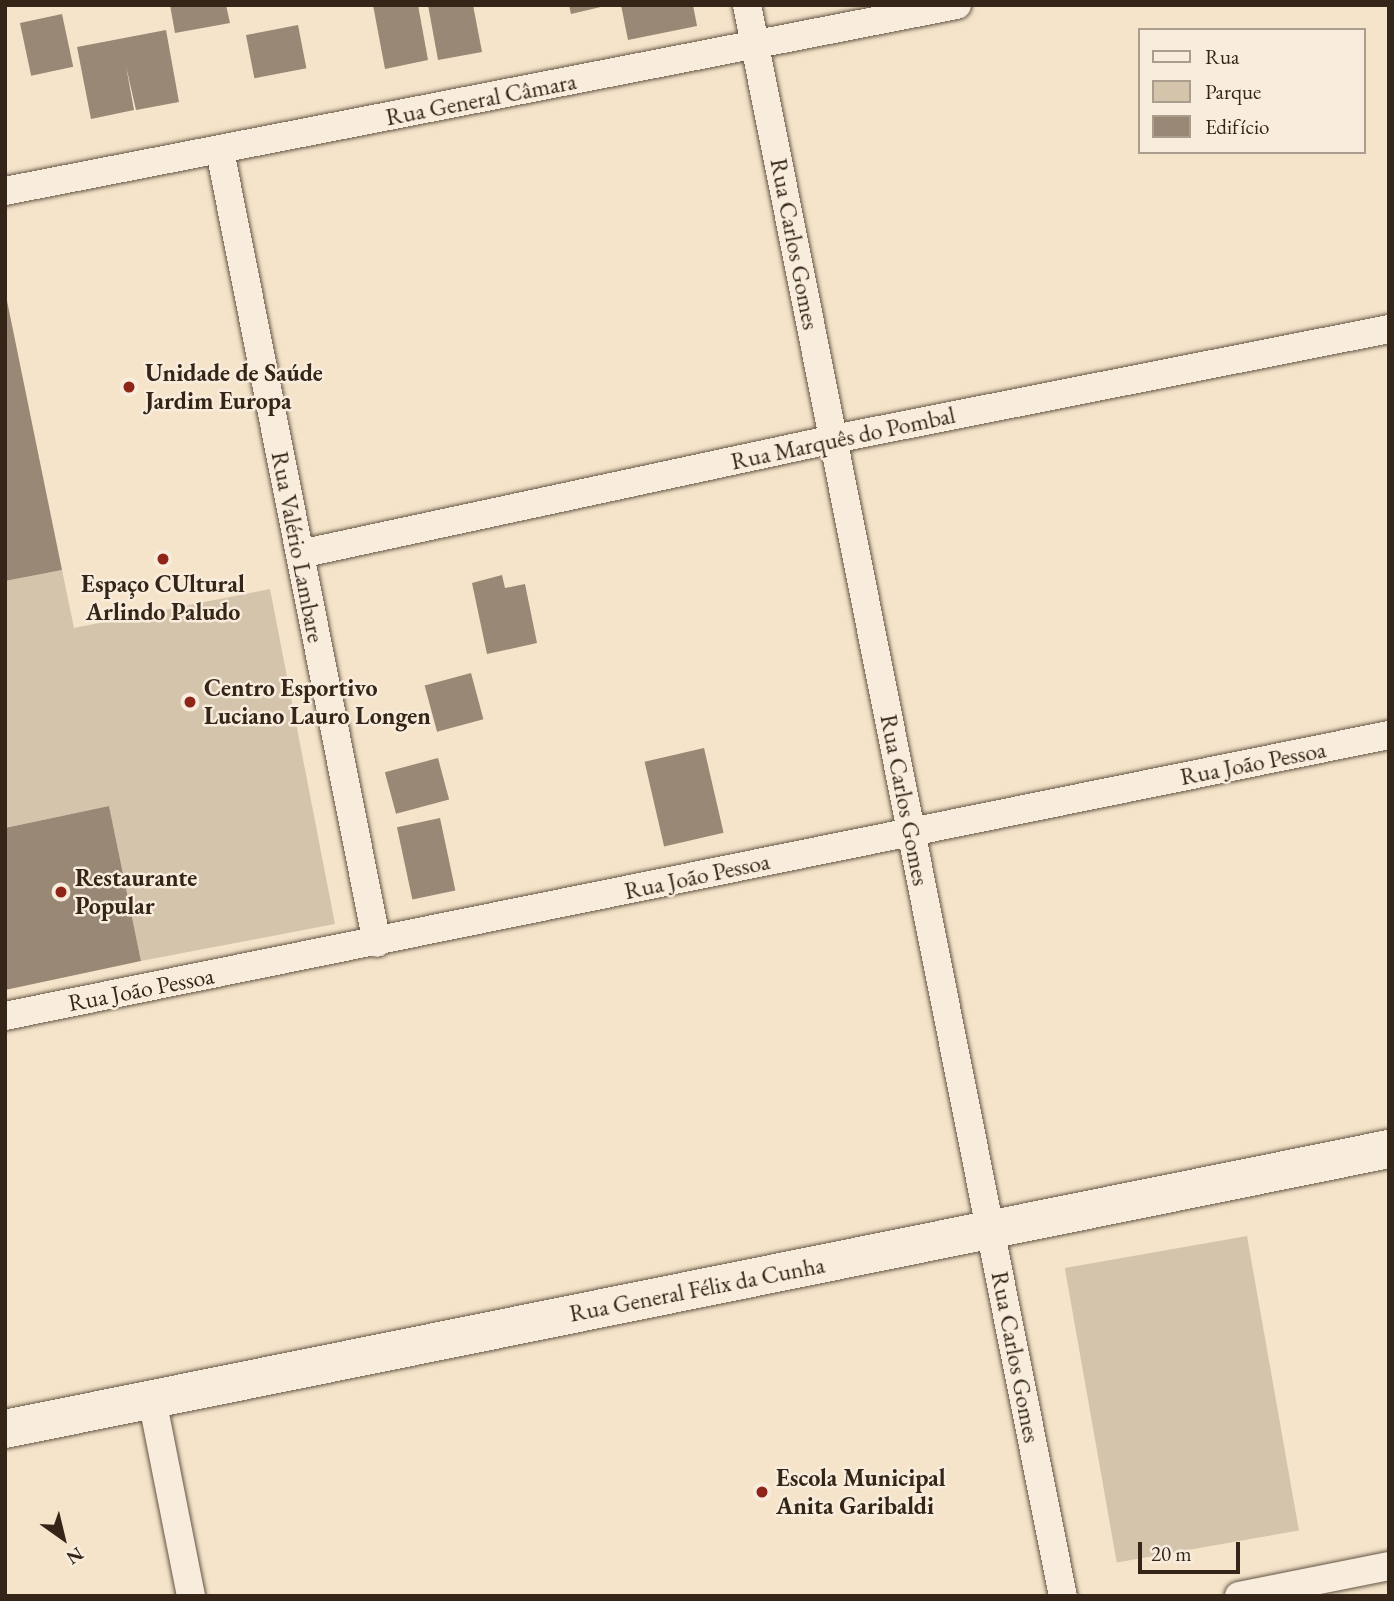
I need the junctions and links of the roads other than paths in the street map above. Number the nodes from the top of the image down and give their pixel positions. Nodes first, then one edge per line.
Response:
1 (747, 5) edge
2 (957, 5) edge
3 (755, 45) junction
4 (220, 151) junction
5 (5, 191) edge
6 (1389, 329) edge
7 (834, 439) junction
8 (300, 554) junction
9 (1389, 735) edge
10 (912, 832) junction
11 (377, 943) junction
12 (5, 1016) edge
13 (1389, 1149) edge
14 (991, 1230) junction
15 (152, 1399) junction
16 (5, 1429) edge
17 (1389, 1566) edge
18 (191, 1596) edge
19 (1063, 1596) edge
20 (1239, 1596) edge

1 - 3 street, Rua Carlos Gomes
2 - 3 street, Rua General Câmara
3 - 4 street, Rua General Câmara
3 - 7 street, Rua Carlos Gomes
4 - 5 street, Rua General Câmara
4 - 8 street, Rua Valério Lambare
6 - 7 street, Rua Marquês do Pombal
7 - 8 street, Rua Marquês do Pombal
7 - 10 street, Rua Carlos Gomes
8 - 11 street, Rua Valério Lambare
9 - 10 street, Rua João Pessoa
10 - 11 street, Rua João Pessoa
10 - 14 street, Rua Carlos Gomes
11 - 12 street, Rua João Pessoa
13 - 14 street, Rua General Félix da Cunha
14 - 15 street, Rua General Félix da Cunha
14 - 19 street, Rua Carlos Gomes
15 - 16 street, Rua General Félix da Cunha
15 - 18 street
17 - 20 street

